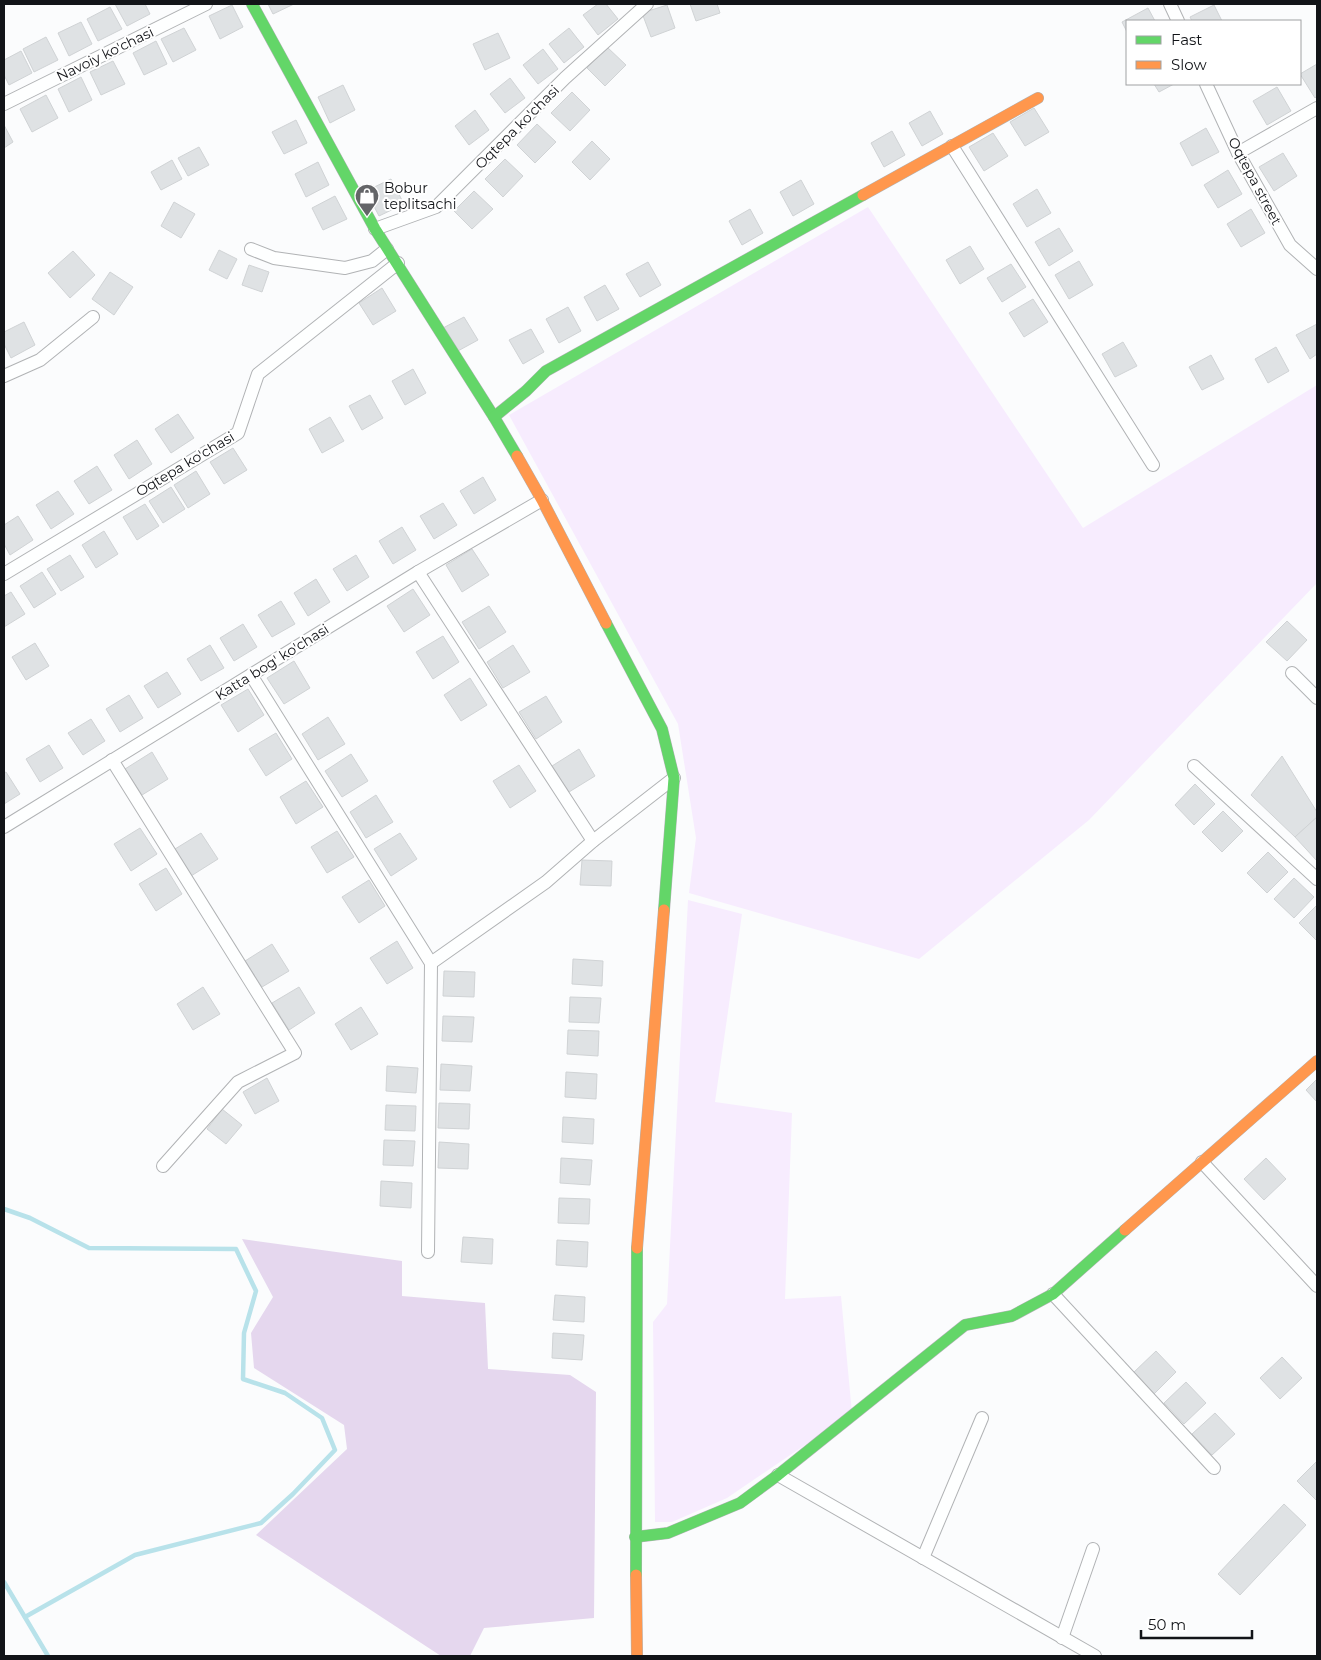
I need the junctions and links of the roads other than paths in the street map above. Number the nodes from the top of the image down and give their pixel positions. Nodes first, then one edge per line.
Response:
1 (206, 4) edge
2 (252, 4) edge
3 (647, 4) edge
4 (1170, 4) edge
5 (1178, 20) edge
6 (1206, 85) edge
7 (1038, 98) dead end
8 (4, 104) edge
9 (1317, 108) edge
10 (952, 146) junction
11 (1238, 154) junction
12 (375, 229) junction
13 (252, 249) dead end
14 (388, 249) junction
15 (398, 263) junction
16 (1317, 269) edge
17 (93, 317) dead end
18 (4, 376) edge
19 (494, 417) junction
20 (1153, 465) dead end
21 (542, 500) junction
22 (418, 572) junction
23 (4, 574) edge
24 (1292, 673) dead end
25 (251, 674) junction
26 (1317, 698) edge
27 (112, 760) junction
28 (1194, 766) dead end
29 (674, 778) junction
30 (4, 827) edge
31 (593, 840) junction
32 (1317, 879) edge
33 (431, 963) junction
34 (1317, 1060) edge
35 (1202, 1162) junction
36 (163, 1166) dead end
37 (428, 1252) dead end
38 (1317, 1286) edge
39 (1053, 1294) junction
40 (982, 1418) dead end
41 (1214, 1468) dead end
42 (778, 1475) junction
43 (635, 1537) junction
44 (1093, 1549) dead end
45 (923, 1558) junction
46 (1062, 1638) junction
47 (637, 1656) edge
48 (1095, 1656) edge

1 - 8 street, Navoiy ko'chasi
2 - 12 main road
3 - 12 street, Oqtepa ko'chasi
4 - 5 street
6 - 11 street, Oqtepa street
7 - 10 main road
9 - 11 street
10 - 19 main road
10 - 20 street
11 - 16 street, Oqtepa street
12 - 14 main road
13 - 14 street
14 - 15 main road
15 - 19 main road
15 - 23 street, Oqtepa ko'chasi
17 - 18 street
19 - 21 main road
21 - 22 street, Katta bog' ko'chasi
21 - 29 main road
22 - 25 street, Katta bog' ko'chasi
22 - 31 street
24 - 26 street
25 - 27 street, Katta bog' ko'chasi
25 - 33 street
27 - 30 street, Katta bog' ko'chasi
27 - 36 street
28 - 32 street
29 - 31 street
29 - 43 main road
31 - 33 street
33 - 37 street
34 - 35 main road
35 - 38 street
35 - 39 main road
39 - 41 street
39 - 42 main road
40 - 45 street
42 - 43 main road
42 - 45 street
43 - 47 main road
44 - 46 street
45 - 46 street
46 - 48 street

